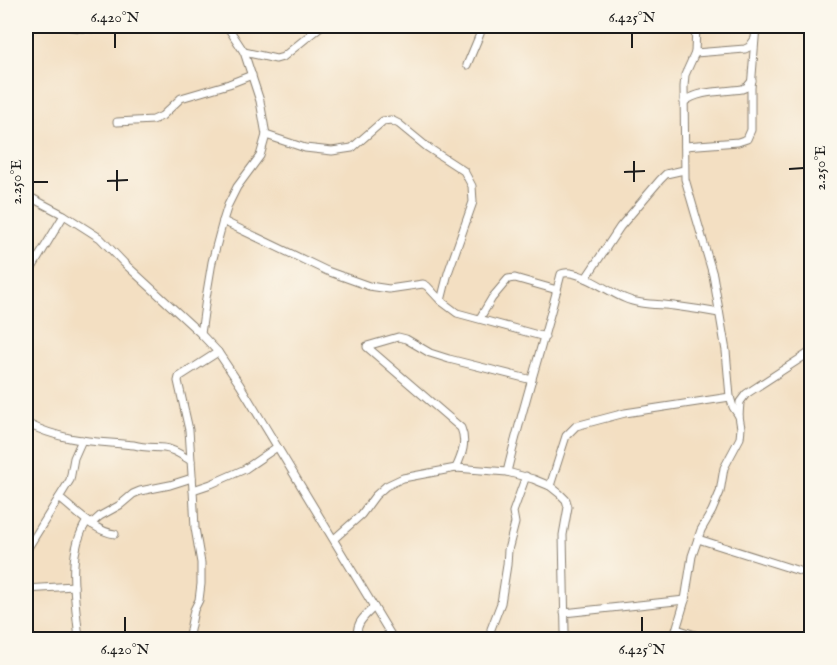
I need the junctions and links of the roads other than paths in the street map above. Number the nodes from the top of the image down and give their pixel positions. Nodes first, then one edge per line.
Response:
1 (64, 26) edge
2 (156, 26) edge
3 (227, 26) edge
4 (321, 26) edge
5 (482, 26) edge
6 (696, 26) edge
7 (756, 26) edge
8 (755, 38) junction
9 (244, 52) junction
10 (695, 53) junction
11 (467, 66) dead end
12 (252, 75) junction
13 (752, 81) junction
14 (684, 102) junction
15 (117, 122) dead end
16 (266, 135) junction
17 (685, 146) junction
18 (684, 170) junction
19 (26, 195) edge
20 (64, 215) junction
21 (223, 221) junction
22 (26, 278) edge
23 (586, 278) junction
24 (557, 290) junction
25 (441, 301) junction
26 (719, 313) junction
27 (480, 318) junction
28 (201, 334) junction
29 (545, 337) junction
30 (812, 351) edge
31 (218, 352) junction
32 (532, 380) junction
33 (730, 397) junction
34 (739, 416) junction
35 (26, 423) edge
36 (82, 440) junction
37 (277, 447) junction
38 (191, 461) junction
39 (456, 468) junction
40 (507, 472) junction
41 (526, 476) junction
42 (192, 478) junction
43 (549, 486) junction
44 (193, 490) junction
45 (59, 498) junction
46 (89, 522) junction
47 (115, 534) dead end
48 (334, 539) junction
49 (698, 539) junction
50 (26, 550) edge
51 (812, 575) edge
52 (74, 586) junction
53 (26, 589) edge
54 (685, 600) junction
55 (374, 608) junction
56 (564, 614) junction
57 (491, 629) dead end
58 (677, 630) junction
59 (79, 639) edge
60 (188, 639) edge
61 (359, 639) edge
62 (394, 639) edge
63 (566, 639) edge
64 (673, 639) edge
65 (710, 639) edge

1 - 2 street
3 - 9 street
4 - 9 street
5 - 11 street
6 - 10 street
7 - 8 street
8 - 10 street
8 - 13 street
9 - 12 street
10 - 14 street
12 - 15 street
12 - 16 street
13 - 14 street
13 - 17 street
14 - 17 street
16 - 21 street
16 - 25 street
17 - 18 street
18 - 23 street
18 - 26 street
19 - 20 street
20 - 22 street
20 - 28 street
21 - 25 street
21 - 28 street
23 - 24 street
23 - 26 street
24 - 27 street
24 - 29 street
25 - 27 street
26 - 33 street
27 - 29 street
28 - 31 street
29 - 32 street
30 - 34 street
31 - 37 street
31 - 38 street
32 - 39 street
32 - 40 street
33 - 34 street
33 - 43 street
34 - 49 street
35 - 36 street
36 - 38 street
36 - 45 street
37 - 44 street
37 - 48 street
38 - 42 street
39 - 40 street
39 - 48 street
40 - 41 street
41 - 43 street
41 - 57 street
42 - 44 street
42 - 46 street
43 - 56 street
44 - 60 street
45 - 46 street
45 - 50 street
46 - 47 street
46 - 52 street
48 - 55 street
49 - 51 street
49 - 54 street
52 - 53 street
52 - 59 street
54 - 56 street
54 - 58 street
55 - 61 street
55 - 62 street
56 - 63 street
58 - 64 street
58 - 65 street

